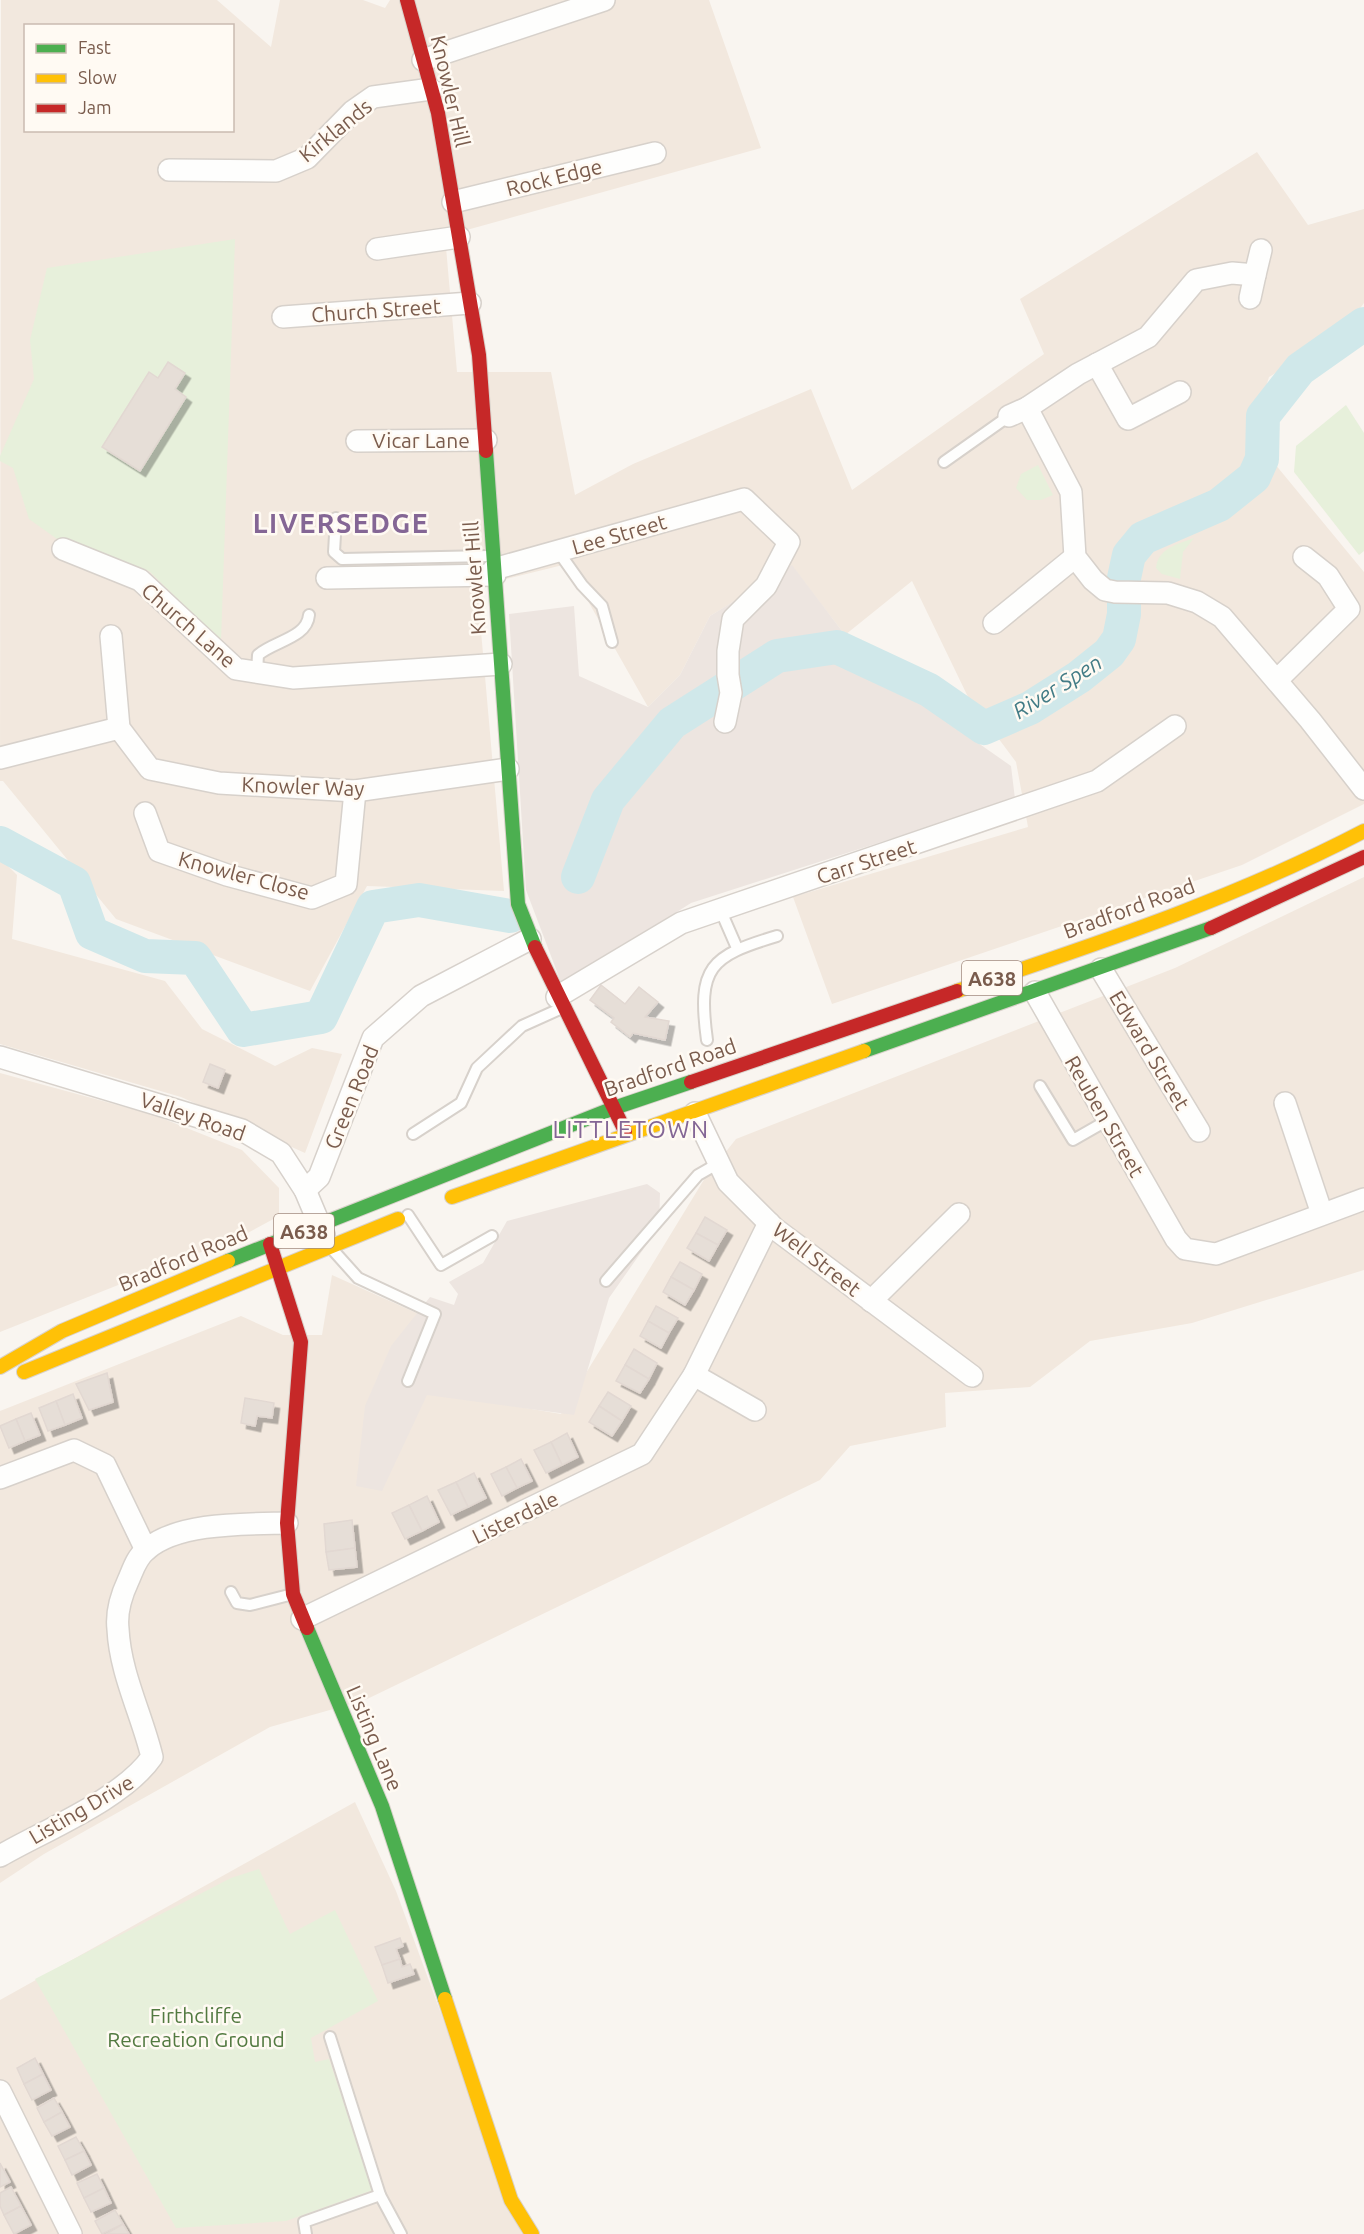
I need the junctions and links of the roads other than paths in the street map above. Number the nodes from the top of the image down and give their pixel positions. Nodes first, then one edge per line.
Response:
1 (407, 0) edge
2 (604, 0) edge
3 (423, 60) junction
4 (431, 89) junction
5 (655, 153) dead end
6 (168, 170) dead end
7 (453, 202) junction
8 (459, 237) junction
9 (377, 249) dead end
10 (1261, 250) dead end
11 (1255, 275) junction
12 (1250, 298) dead end
13 (470, 303) junction
14 (283, 317) dead end
15 (1097, 364) junction
16 (1180, 392) dead end
17 (1018, 412) junction
18 (486, 440) junction
19 (357, 441) dead end
20 (944, 462) dead end
21 (336, 518) dead end
22 (63, 549) dead end
23 (558, 551) junction
24 (1075, 557) junction
25 (1304, 557) dead end
26 (494, 567) junction
27 (327, 578) dead end
28 (309, 615) dead end
29 (994, 623) dead end
30 (111, 636) dead end
31 (612, 642) dead end
32 (501, 664) junction
33 (257, 672) junction
34 (1276, 680) junction
35 (725, 722) dead end
36 (1175, 726) dead end
37 (119, 728) junction
38 (0, 758) edge
39 (508, 769) junction
40 (1364, 789) edge
41 (355, 791) junction
42 (145, 813) dead end
43 (1363, 832) edge
44 (1364, 856) edge
45 (720, 909) junction
46 (777, 936) dead end
47 (530, 939) junction
48 (737, 948) junction
49 (1101, 969) junction
50 (1035, 992) junction
51 (560, 1003) junction
52 (707, 1040) dead end
53 (0, 1058) edge
54 (1040, 1086) dead end
55 (1285, 1103) dead end
56 (614, 1108) junction
57 (695, 1113) junction
58 (1108, 1120) junction
59 (1199, 1131) dead end
60 (413, 1134) dead end
61 (627, 1136) junction
62 (719, 1163) junction
63 (305, 1190) junction
64 (1364, 1198) edge
65 (441, 1202) dead end
66 (413, 1213) joint
67 (959, 1214) dead end
68 (1322, 1214) junction
69 (769, 1223) junction
70 (320, 1224) junction
71 (492, 1236) dead end
72 (270, 1244) junction
73 (330, 1247) junction
74 (279, 1268) junction
75 (606, 1281) dead end
76 (871, 1301) junction
77 (0, 1367) edge
78 (694, 1375) junction
79 (972, 1376) dead end
80 (0, 1381) edge
81 (408, 1381) dead end
82 (755, 1410) dead end
83 (0, 1479) edge
84 (287, 1523) junction
85 (146, 1550) junction
86 (231, 1592) dead end
87 (293, 1594) junction
88 (302, 1619) junction
89 (0, 1856) edge
90 (330, 2037) dead end
91 (0, 2091) edge
92 (380, 2195) junction
93 (71, 2234) edge
94 (306, 2234) edge
95 (401, 2234) edge
96 (532, 2234) edge

1 - 3 main road, Knowler Hill
2 - 3 street
3 - 4 main road, Knowler Hill
4 - 6 street, Kirklands
4 - 7 main road, Knowler Hill
5 - 7 street, Rock Edge
7 - 8 main road, Knowler Hill
8 - 9 street
8 - 13 main road, Knowler Hill
10 - 11 street
11 - 12 street
11 - 15 street
13 - 14 street, Church Street
13 - 18 main road, Knowler Hill
15 - 16 street
15 - 17 street
17 - 20 lane
17 - 24 street
18 - 19 street, Vicar Lane
18 - 26 main road, Knowler Hill
21 - 26 lane
22 - 33 street, Church Lane
23 - 26 street, Lee Street
23 - 31 lane
23 - 35 street, Lee Street
24 - 29 street
24 - 34 street
25 - 34 street
26 - 27 street, Lee Street
26 - 32 main road, Knowler Hill
28 - 33 lane
30 - 37 street
32 - 33 street, Church Lane
32 - 39 main road, Knowler Hill
34 - 40 street
36 - 45 street, Carr Street
37 - 38 street
37 - 41 street, Knowler Way
39 - 41 street, Knowler Way
39 - 47 main road, Knowler Hill
41 - 42 street, Knowler Close
43 - 56 main road, Bradford Road / A638
44 - 49 main road, A638
45 - 48 lane
45 - 51 street, Carr Street
46 - 48 lane
47 - 51 main road, Knowler Hill
47 - 63 street, Green Road
48 - 52 lane
49 - 50 main road, A638
49 - 59 street, Edward Street
50 - 57 main road, A638
50 - 58 street, Reuben Street
51 - 56 main road, Knowler Hill
51 - 60 lane
53 - 63 street, Valley Road
54 - 58 lane
55 - 68 street
56 - 61 main road, Knowler Hill
56 - 70 main road, Bradford Road / A638
57 - 61 main road, A638
57 - 62 street, Well Street
58 - 68 street, Reuben Street
61 - 65 main road, A638
62 - 69 street, Well Street
62 - 75 lane
63 - 70 street, Valley Road
64 - 68 street
66 - 71 lane
66 - 73 main road, A638
67 - 76 street
69 - 76 street, Well Street
69 - 78 street, Listerdale
70 - 72 main road, Bradford Road / A638
70 - 73 street, Valley Road
72 - 74 main road, Listing Lane
72 - 77 main road, Bradford Road / A638
73 - 74 main road, A638
73 - 81 lane
74 - 80 main road, A638
74 - 84 main road, Listing Lane
76 - 79 street, Well Street
78 - 82 street
78 - 88 street, Listerdale
83 - 85 street
84 - 85 street
84 - 87 main road, Listing Lane
85 - 89 street, Listing Drive
86 - 87 lane
87 - 88 main road, Listing Lane
88 - 96 main road, Listing Lane
90 - 92 lane
91 - 93 street
92 - 94 lane
92 - 95 lane

